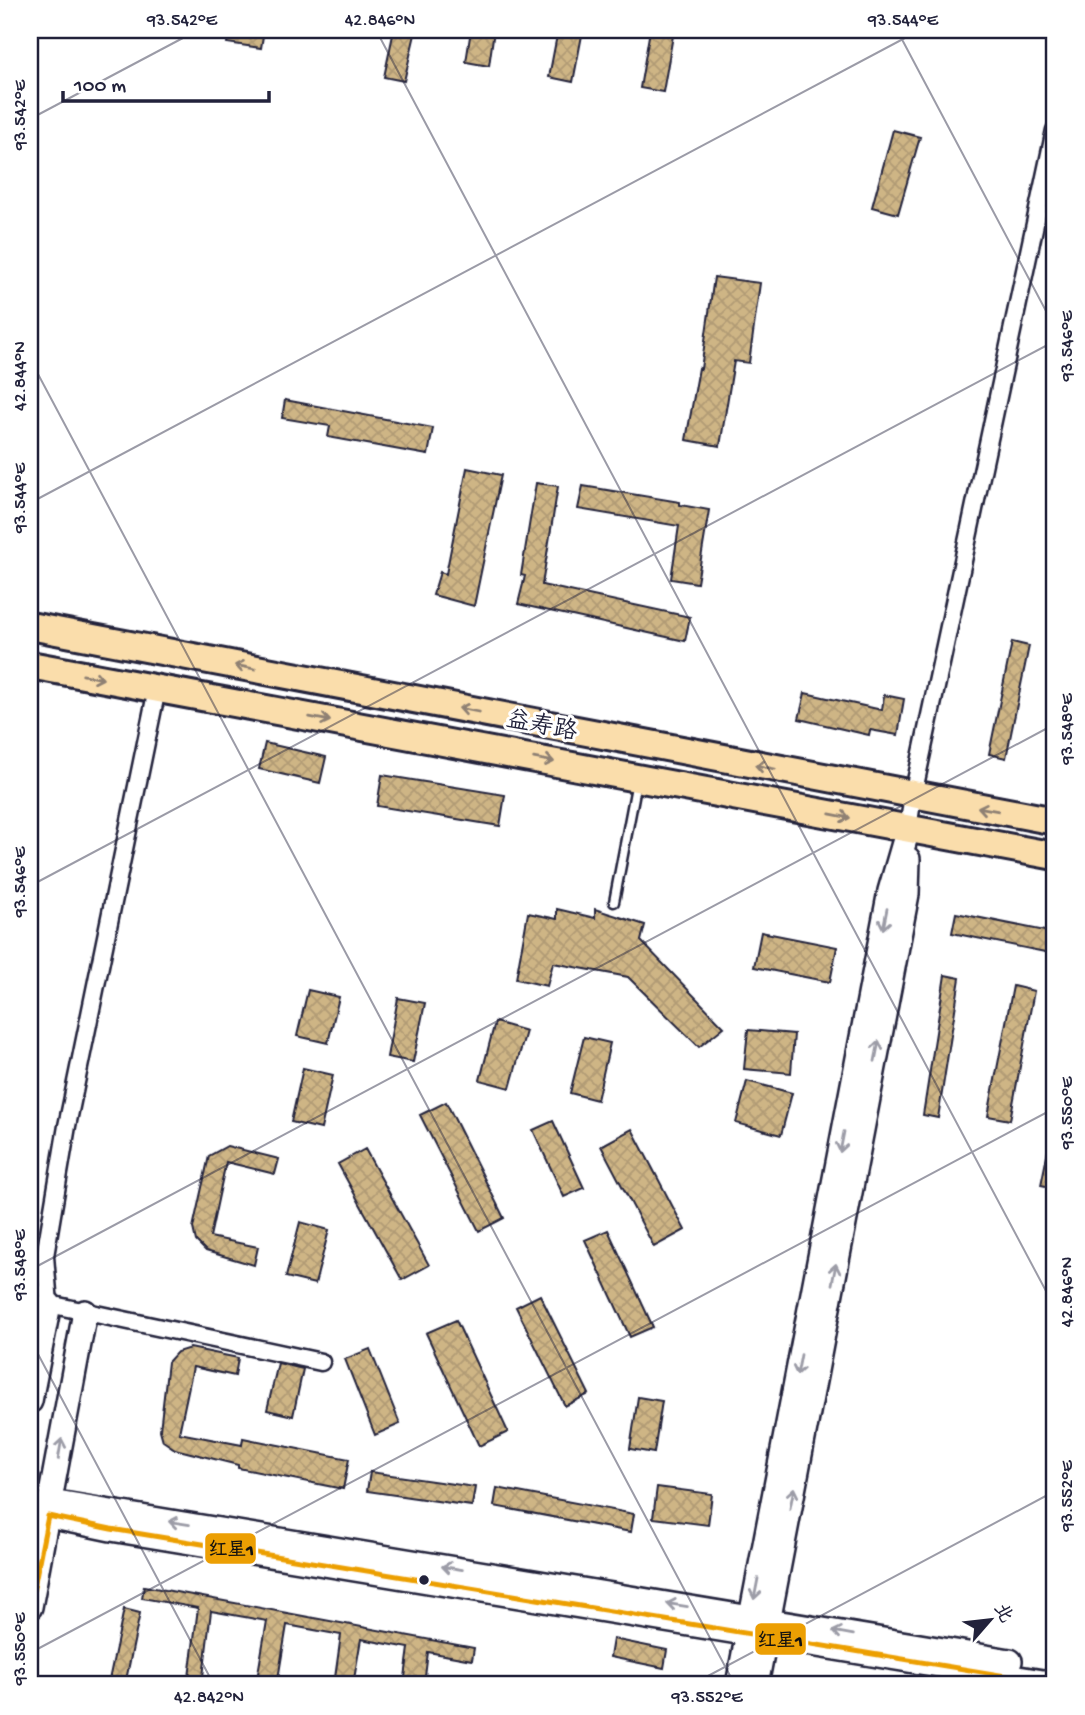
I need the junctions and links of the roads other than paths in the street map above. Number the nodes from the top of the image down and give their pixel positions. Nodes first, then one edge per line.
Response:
1 (1055, 130) edge
2 (30, 626) edge
3 (30, 665) edge
4 (156, 689) junction
5 (637, 778) junction
6 (913, 795) junction
7 (1055, 821) edge
8 (908, 829) junction
9 (1055, 856) edge
10 (614, 902) dead end
11 (49, 1304) junction
12 (85, 1312) junction
13 (321, 1362) dead end
14 (30, 1401) edge
15 (39, 1507) edge
16 (30, 1607) edge
17 (758, 1627) junction
18 (1055, 1668) edge
19 (1055, 1684) edge
20 (738, 1685) edge
21 (756, 1685) edge

1 - 6 street
6 -> 2 main road, 益寿路
3 -> 4 main road, 益寿路
4 -> 5 main road, 益寿路
4 - 11 street
5 -> 8 main road, 益寿路
5 - 10 lane
7 -> 6 main road, 益寿路
6 - 8 street
8 - 9 main road, 益寿路
8 - 17 street
11 - 12 street
11 - 14 street
12 - 13 street
15 -> 12 street
15 - 16 street
15 - 17 street
18 -> 17 street
17 - 19 street
17 - 20 street
17 - 21 street

